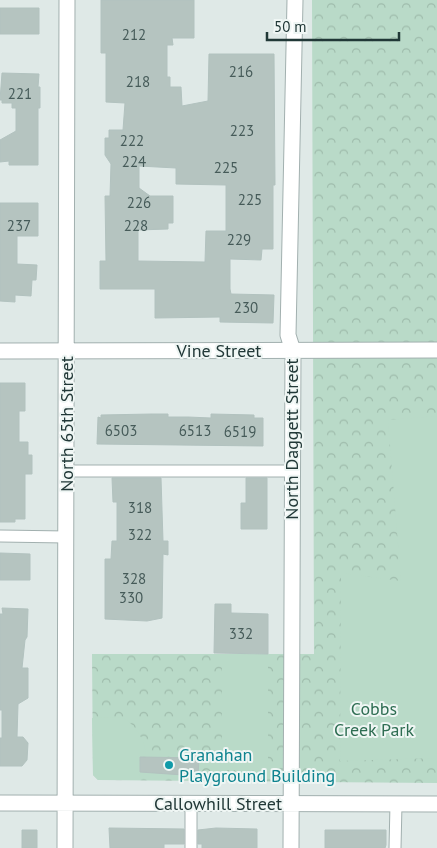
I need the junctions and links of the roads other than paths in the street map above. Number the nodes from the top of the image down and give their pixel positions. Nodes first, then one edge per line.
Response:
1 (68, 0) edge
2 (295, 0) edge
3 (437, 350) edge
4 (0, 351) edge
5 (67, 351) junction
6 (293, 351) junction
7 (66, 470) junction
8 (292, 471) junction
9 (0, 536) edge
10 (66, 537) junction
11 (0, 803) edge
12 (65, 803) junction
13 (191, 804) junction
14 (291, 804) junction
15 (396, 804) junction
16 (437, 804) edge
17 (65, 848) edge
18 (190, 848) edge
19 (291, 848) edge
20 (395, 848) edge

1 - 5 street, North 65th Street
2 - 6 street, North Daggett Street
3 - 6 street, Vine Street
4 - 5 street, Vine Street
5 - 6 street, Vine Street
5 - 7 street, North 65th Street
6 - 8 street, North Daggett Street
7 - 8 lane
7 - 10 street, North 65th Street
8 - 14 street, North Daggett Street
9 - 10 lane
10 - 12 street, North 65th Street
11 - 12 street, Callowhill Street
12 - 13 street, Callowhill Street
12 - 17 street, North 65th Street
13 - 14 street, Callowhill Street
13 - 18 lane
14 - 15 street, Callowhill Street
14 - 19 street, North Daggett Street
15 - 16 street, Callowhill Street
15 - 20 lane

